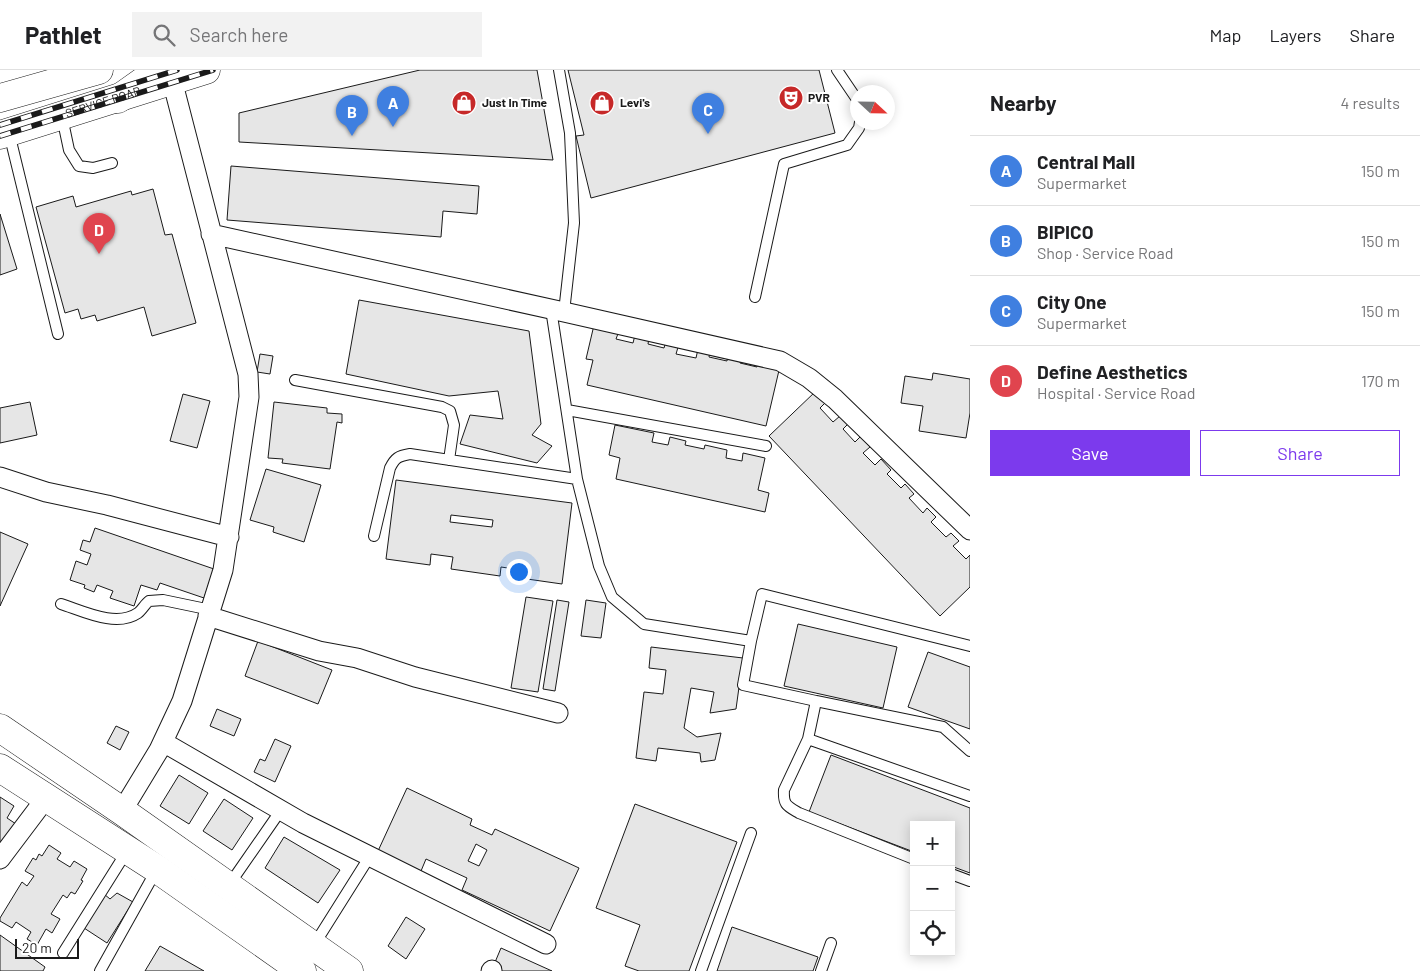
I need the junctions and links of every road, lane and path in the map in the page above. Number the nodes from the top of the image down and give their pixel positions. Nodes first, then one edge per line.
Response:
1 (99, 70) edge
2 (206, 70) edge
3 (559, 70) edge
4 (836, 70) edge
5 (166, 75) edge
6 (850, 90) edge
7 (0, 98) edge
8 (62, 116) junction
9 (858, 130) edge
10 (5, 133) edge
11 (112, 163) dead end
12 (211, 234) junction
13 (755, 297) dead end
14 (558, 310) junction
15 (58, 334) dead end
16 (294, 380) dead end
17 (567, 410) junction
18 (766, 446) dead end
19 (449, 460) junction
20 (0, 477) edge
21 (577, 480) junction
22 (970, 530) edge
23 (374, 536) dead end
24 (229, 537) junction
25 (61, 604) dead end
26 (209, 613) junction
27 (751, 641) junction
28 (970, 646) edge
29 (816, 701) junction
30 (558, 713) dead end
31 (0, 728) edge
32 (808, 739) junction
33 (163, 742) junction
34 (970, 752) edge
35 (0, 768) edge
36 (970, 796) edge
37 (46, 798) junction
38 (281, 810) junction
39 (122, 811) junction
40 (751, 832) dead end
41 (127, 850) junction
42 (370, 856) junction
43 (910, 857) edge
44 (0, 859) edge
45 (157, 869) junction
46 (955, 876) edge
47 (970, 882) edge
48 (229, 886) junction
49 (831, 943) dead end
50 (546, 944) dead end
51 (313, 946) junction
52 (62, 953) dead end
53 (100, 971) edge
54 (302, 971) edge
55 (349, 971) edge
56 (701, 971) edge
57 (821, 971) edge

1 - 7 main road
2 - 5 main road
3 - 14 lane
4 - 6 lane
5 - 8 main road, SERVICE ROAD
5 - 12 street
8 - 10 main road, SERVICE ROAD
8 - 11 lane
9 - 13 lane
10 - 15 lane
12 - 14 street
12 - 24 street
14 - 17 lane
14 - 22 street
16 - 19 lane
17 - 18 lane
17 - 21 lane
19 - 21 lane
19 - 23 lane
20 - 24 street
21 - 27 lane
24 - 26 street
25 - 26 lane
26 - 30 street
26 - 33 street
27 - 28 lane
27 - 29 lane
29 - 32 lane
29 - 34 lane
31 - 39 main road
32 - 36 lane
32 - 43 lane
33 - 38 street
33 - 39 street
35 - 37 main road
37 - 41 main road
37 - 44 street
38 - 42 street
38 - 48 lane
39 - 48 main road
40 - 56 lane
41 - 45 main road
41 - 52 lane
42 - 50 street
42 - 51 lane
45 - 53 lane
45 - 54 main road
46 - 47 lane
48 - 51 main road
49 - 57 lane
51 - 55 main road

